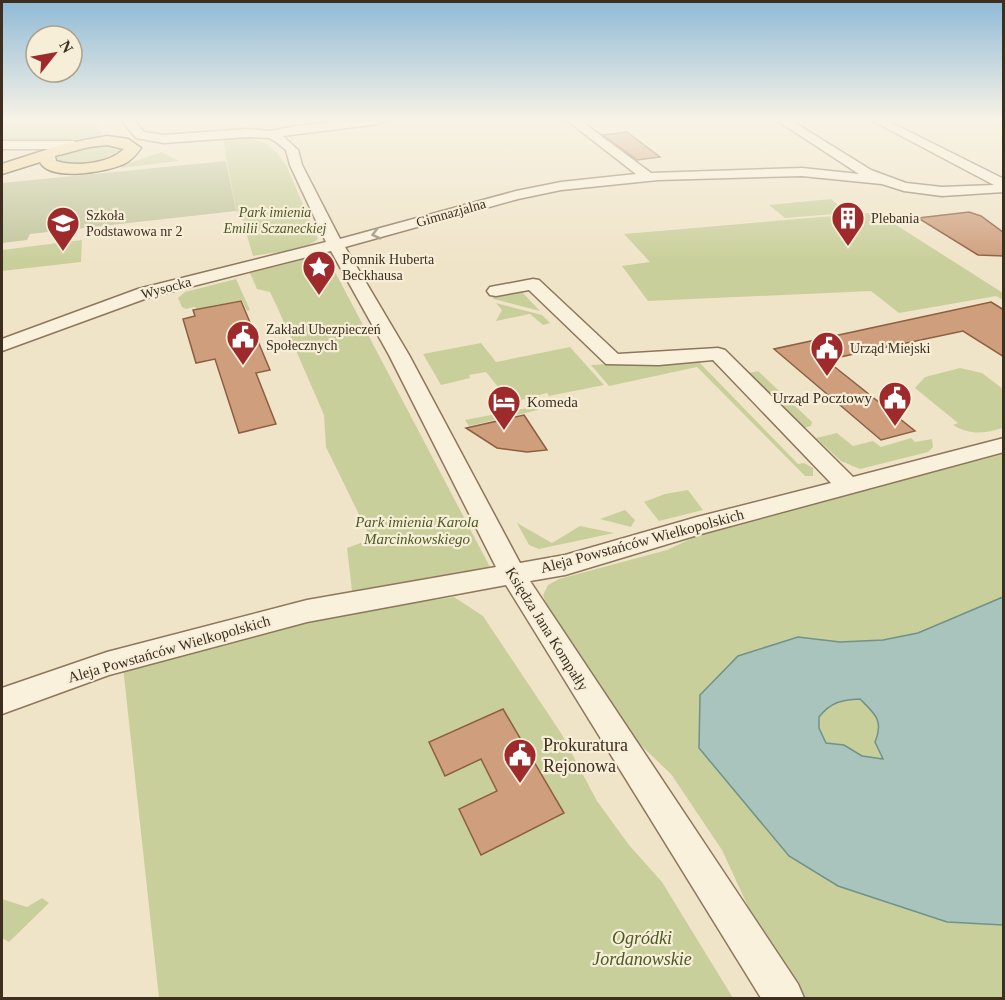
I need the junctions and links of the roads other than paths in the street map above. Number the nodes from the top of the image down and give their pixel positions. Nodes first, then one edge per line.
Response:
1 (60, 168) joint
2 (72, 168) edge
3 (297, 168) edge
4 (636, 168) edge
5 (860, 168) edge
6 (968, 168) edge
7 (2, 176) edge
8 (648, 177) junction
9 (890, 181) junction
10 (1004, 186) edge
11 (335, 244) junction
12 (496, 291) dead end
13 (2, 345) edge
14 (1004, 445) edge
15 (849, 487) junction
16 (513, 574) junction
17 (2, 701) edge
18 (784, 999) edge

1 - 2 main road
1 - 7 main road
3 - 11 street, Księdza Jana Kompałły
4 - 8 street
5 - 9 street
6 - 10 street
8 - 9 street, Gimnazjalna
8 -> 11 street, Gimnazjalna
9 - 10 street
11 - 13 street, Wysocka
11 - 16 street, Księdza Jana Kompałły
12 - 15 street
14 - 15 street, Aleja Powstańców Wielkopolskich
15 - 16 street, Aleja Powstańców Wielkopolskich
16 - 17 street, Aleja Powstańców Wielkopolskich
16 - 18 street, Księdza Jana Kompałły

